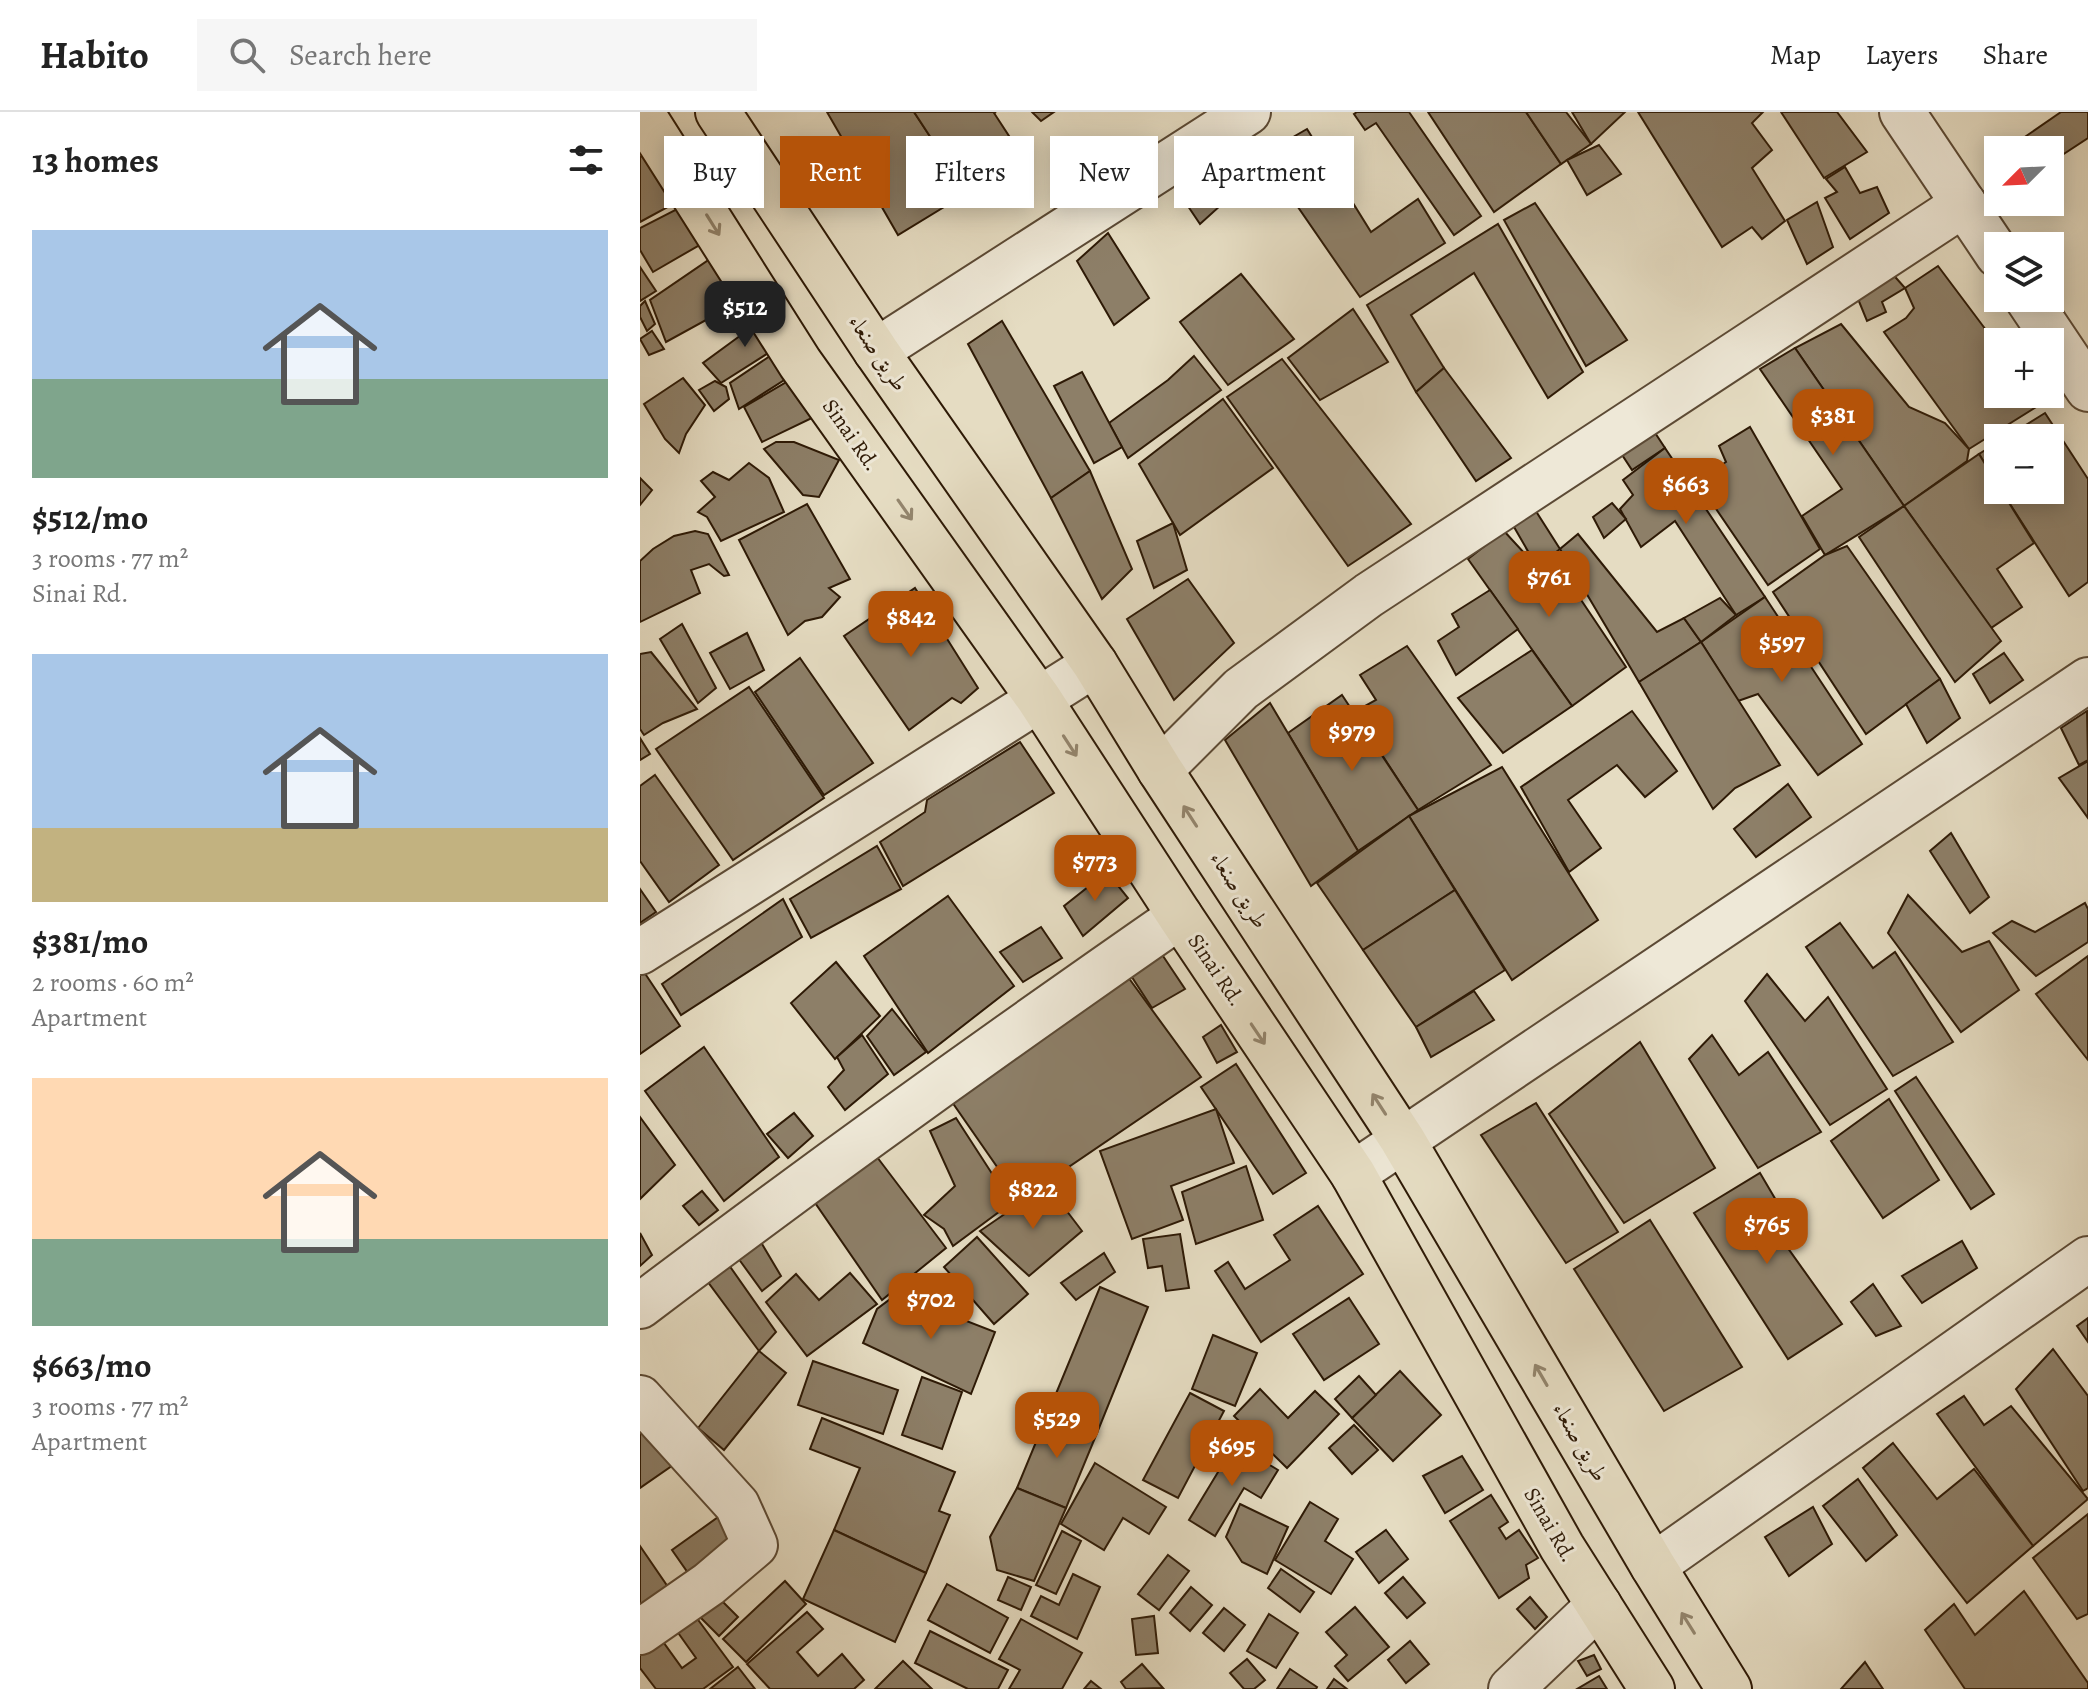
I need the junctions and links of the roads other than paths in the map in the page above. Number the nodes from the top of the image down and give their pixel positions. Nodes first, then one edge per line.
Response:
1 (641, 112) edge
2 (718, 112) edge
3 (1248, 112) edge
4 (1902, 112) edge
5 (1964, 204) junction
6 (1984, 234) edge
7 (2036, 312) edge
8 (876, 351) junction
9 (2088, 389) edge
10 (1095, 664) junction
11 (2088, 680) edge
12 (1039, 699) junction
13 (1160, 770) junction
14 (1180, 916) junction
15 (640, 952) edge
16 (1402, 1139) junction
17 (1353, 1174) junction
18 (2088, 1259) edge
19 (640, 1306) edge
20 (640, 1398) edge
21 (1653, 1566) junction
22 (1599, 1605) junction
23 (640, 1632) edge
24 (1511, 1689) edge
25 (1652, 1689) edge
26 (1729, 1689) edge

1 -> 12 main road, Sinai Rd.
2 - 8 main road, طريق صنعاء
3 - 8 street
4 - 5 street
5 - 6 street
5 - 13 street
7 - 9 street
8 - 10 main road, طريق صنعاء
10 - 12 street
10 - 13 main road, طريق صنعاء
11 - 16 street
12 -> 14 main road, Sinai Rd.
12 - 15 street
16 -> 13 main road, طريق صنعاء
14 -> 17 main road, Sinai Rd.
14 - 19 street
16 - 17 street
21 -> 16 main road, طريق صنعاء
17 - 22 main road, Sinai Rd.
18 - 21 street
20 - 23 street
26 -> 21 main road, طريق صنعاء
22 - 24 street
22 - 25 main road, Sinai Rd.

